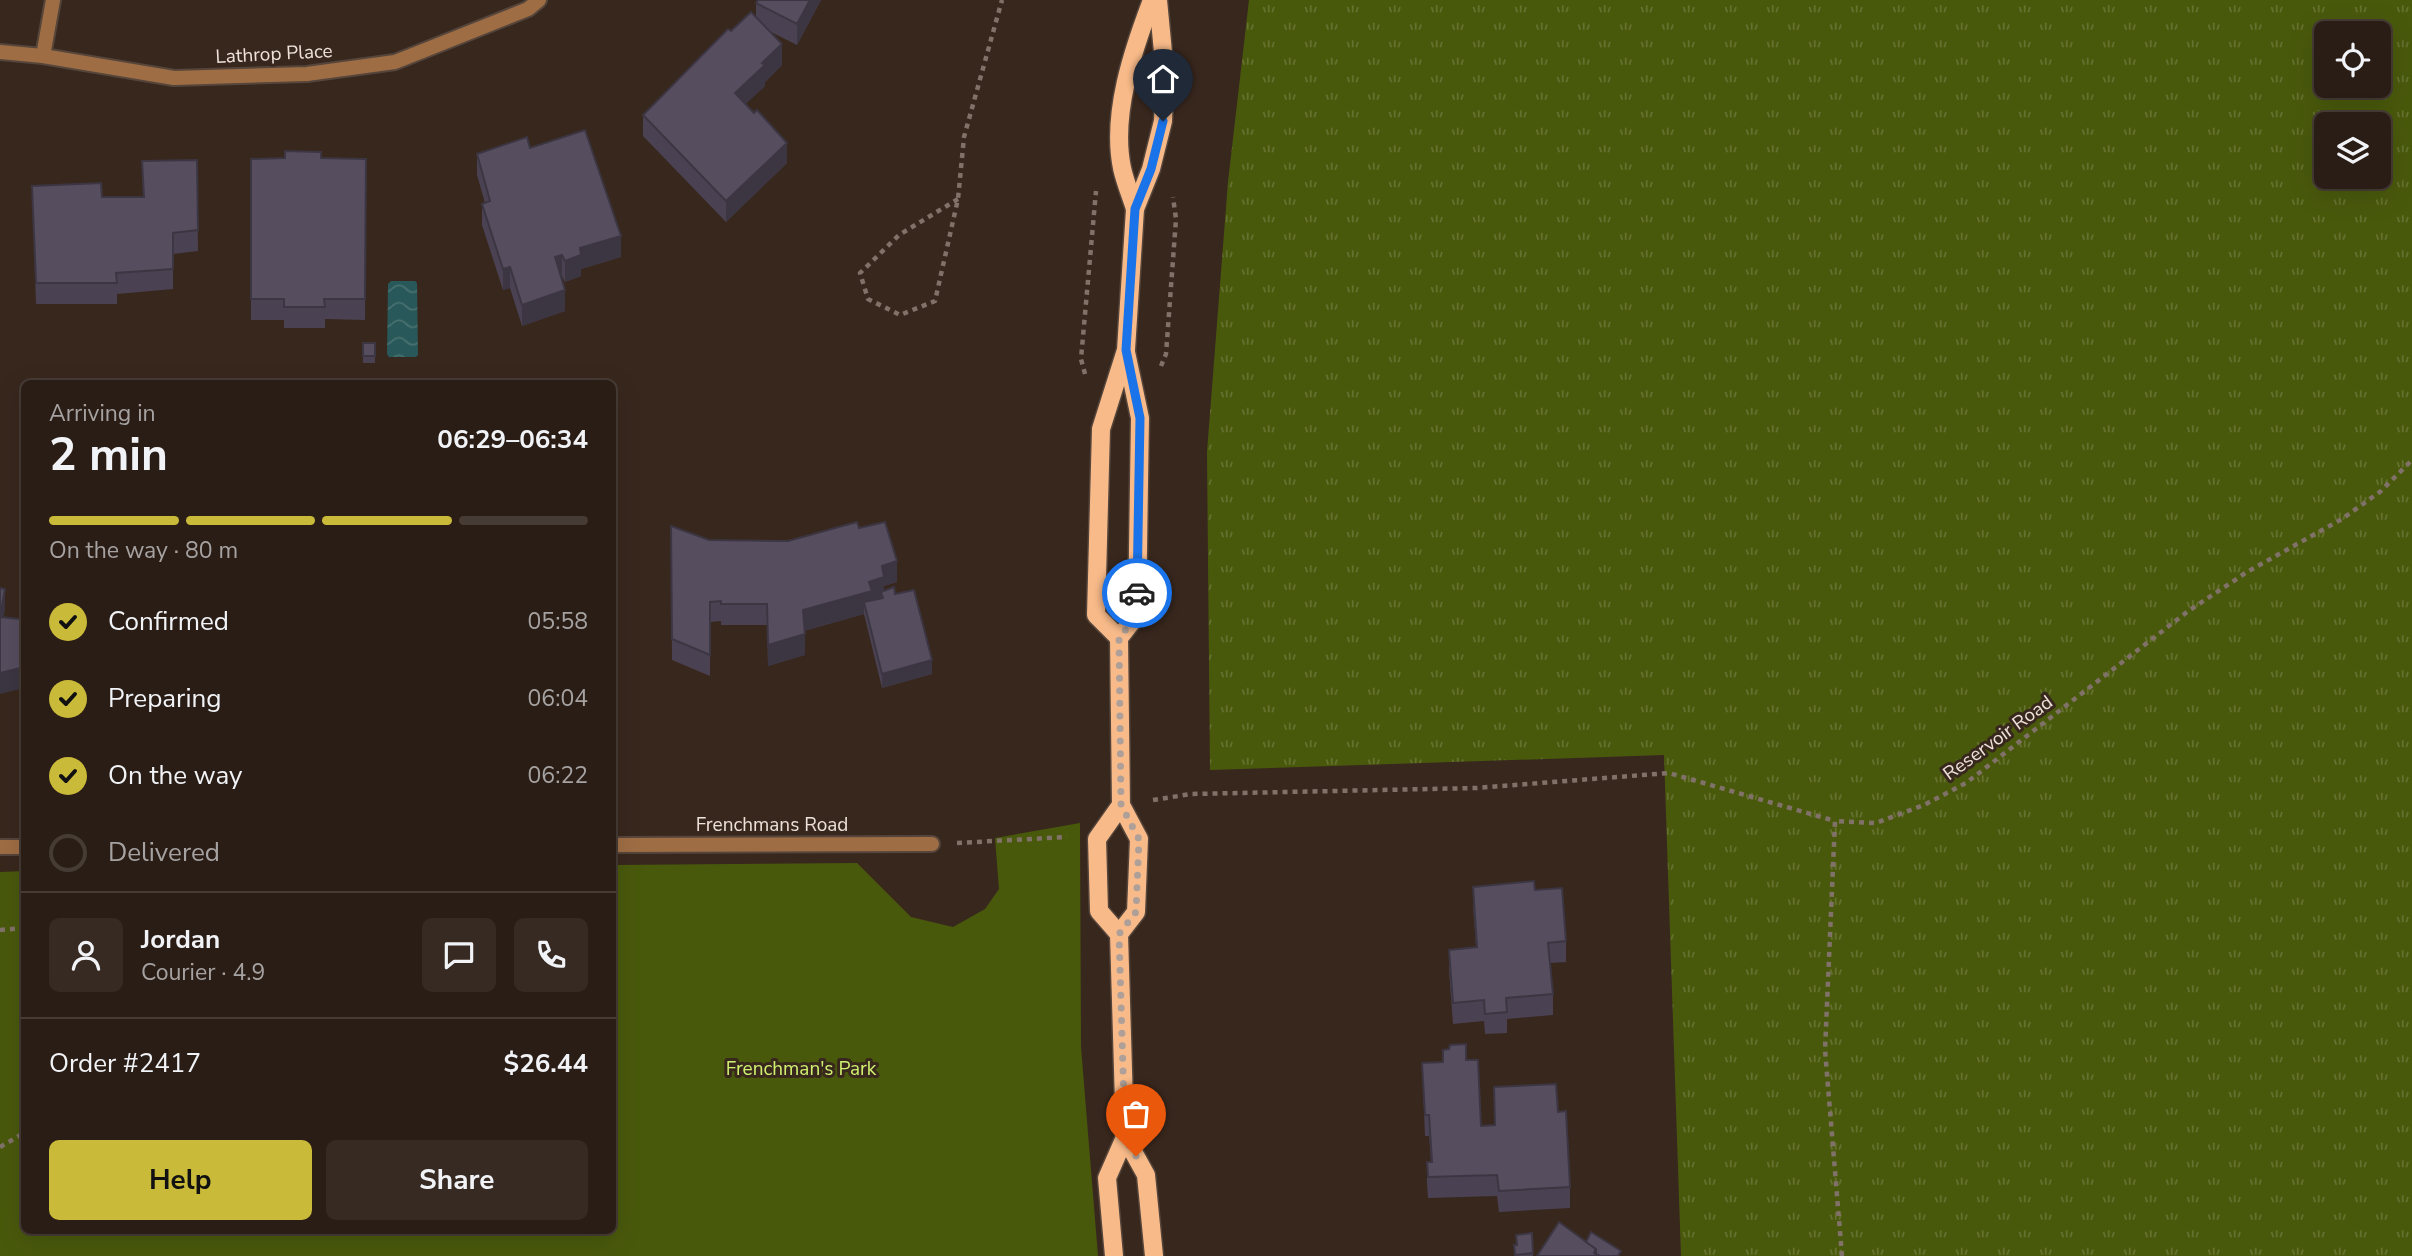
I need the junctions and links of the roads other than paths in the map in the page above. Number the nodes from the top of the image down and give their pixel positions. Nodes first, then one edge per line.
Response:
1 (53, 0) edge
2 (539, 0) edge
3 (1152, 0) edge
4 (1158, 0) edge
5 (0, 52) edge
6 (43, 56) junction
7 (1135, 209) junction
8 (1126, 350) junction
9 (1119, 638) junction
10 (1121, 805) junction
11 (932, 844) road end
12 (616, 845) edge
13 (0, 847) edge
14 (21, 847) edge
15 (1119, 934) junction
16 (1125, 1138) junction
17 (1114, 1256) edge
18 (1154, 1256) edge

1 - 6 street
2 - 6 street, Lathrop Place
3 - 7 main road
4 - 7 main road
5 - 6 street, Lathrop Place
7 - 8 main road
8 - 9 main road
8 - 9 main road
9 - 10 main road
10 - 15 main road
10 - 15 main road
11 - 12 street, Frenchmans Road
13 - 14 street
15 - 16 main road
16 - 17 main road
16 - 18 main road

